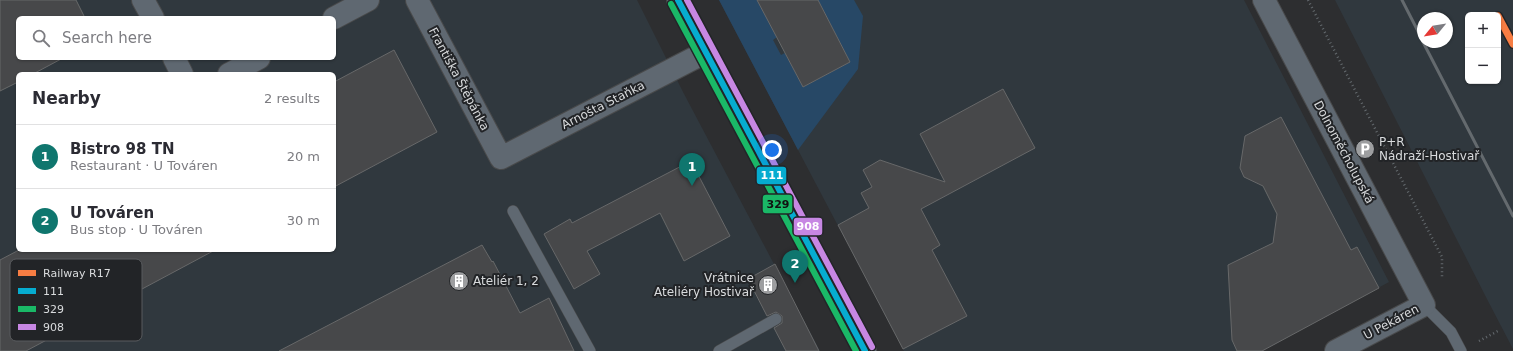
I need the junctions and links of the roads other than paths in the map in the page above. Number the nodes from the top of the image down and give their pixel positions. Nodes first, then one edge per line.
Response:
1 (143, 0) edge
2 (368, 0) edge
3 (417, 0) edge
4 (678, 0) edge
5 (1264, 0) edge
6 (152, 16) edge
7 (336, 17) edge
8 (706, 52) junction
9 (175, 60) edge
10 (255, 60) edge
11 (181, 72) edge
12 (233, 72) edge
13 (501, 158) joint
14 (513, 211) dead end
15 (1424, 305) junction
16 (776, 319) dead end
17 (723, 350) edge
18 (590, 351) edge
19 (865, 351) edge
20 (1336, 351) edge
21 (1461, 351) edge

1 - 6 street
2 - 7 street
3 - 13 street, Františka Štěpánka
4 - 8 street
5 - 15 street, Dolnoměcholupská
8 - 13 street, Arnošta Staňka
8 - 19 street
9 - 11 street
10 - 12 street
14 - 18 lane
15 - 20 street, U Pekáren
15 - 21 lane
16 - 17 lane

